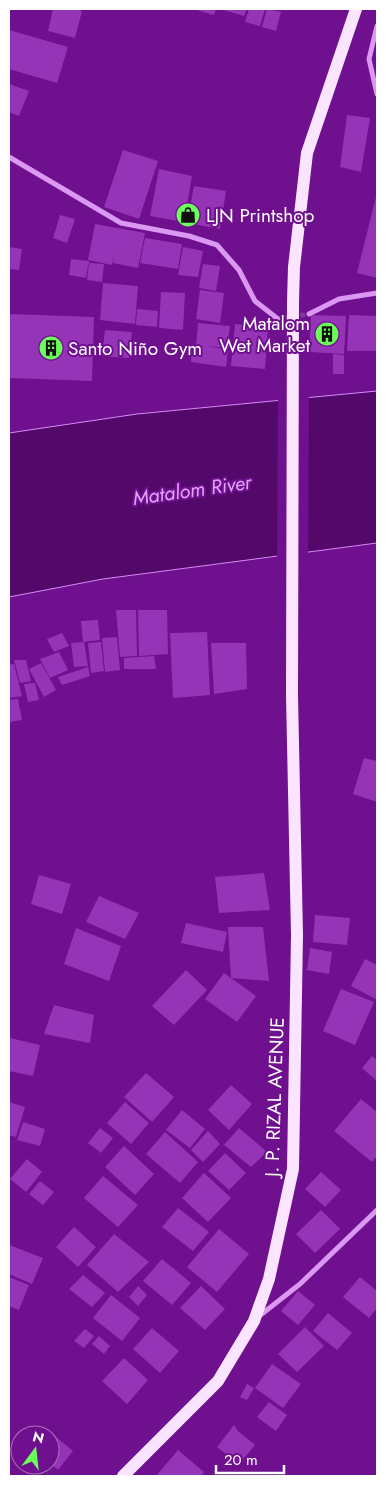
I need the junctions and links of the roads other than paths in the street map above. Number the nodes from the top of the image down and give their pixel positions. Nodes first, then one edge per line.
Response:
1 (356, 9) edge
2 (377, 26) edge
3 (377, 94) edge
4 (9, 157) edge
5 (377, 293) edge
6 (309, 314) tunnel mouth
7 (278, 319) dead end
8 (377, 1210) edge
9 (254, 1321) junction
10 (123, 1476) edge

1 - 9 main road, J. P. RIZAL AVENUE, bridge
2 - 3 street
4 - 7 street
5 - 6 street
8 - 9 street
9 - 10 main road, J. P. RIZAL AVENUE

